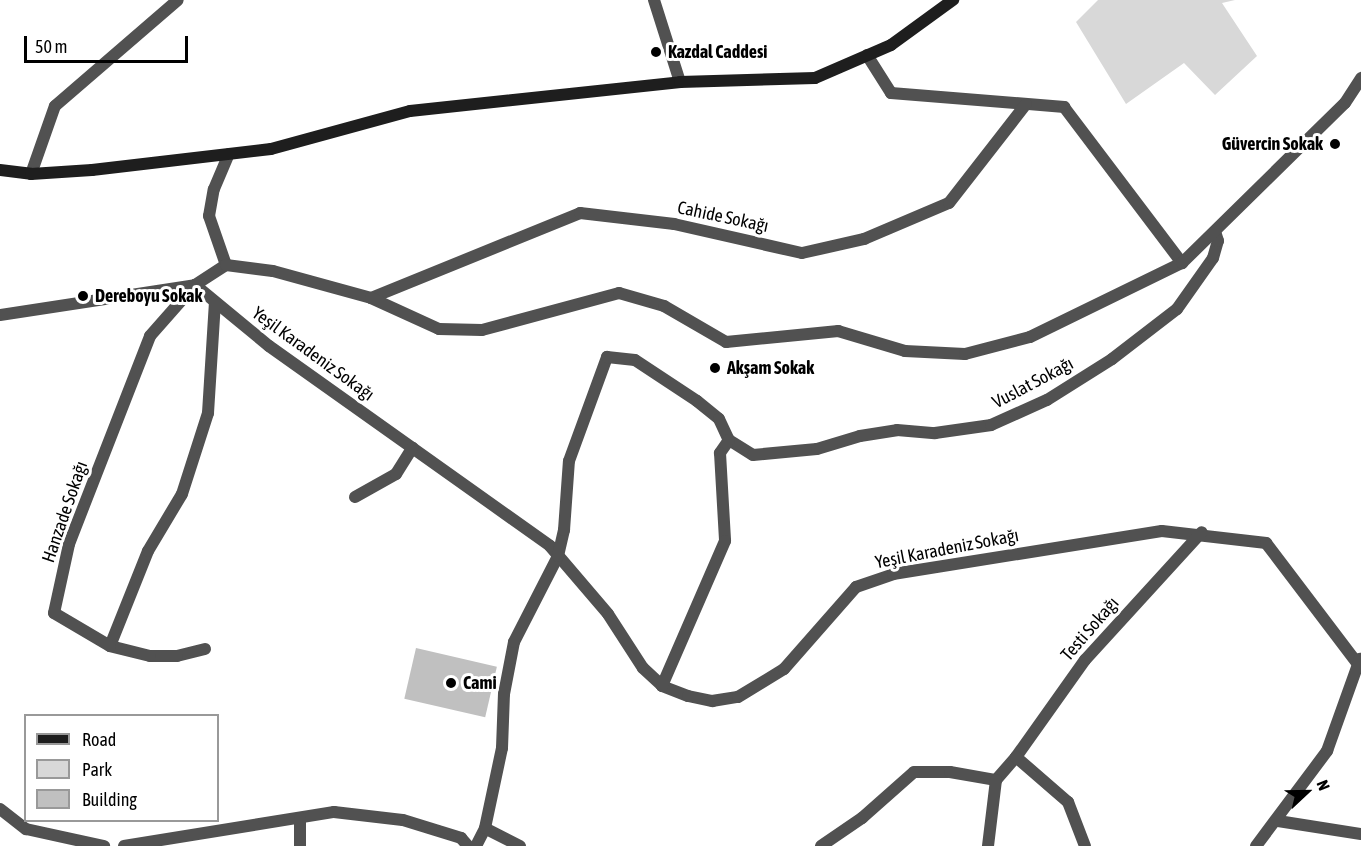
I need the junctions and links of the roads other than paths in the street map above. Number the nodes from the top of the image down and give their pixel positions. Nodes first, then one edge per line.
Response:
1 (178, 0) edge
2 (654, 0) edge
3 (952, 0) edge
4 (867, 55) junction
5 (1361, 78) edge
6 (680, 82) junction
7 (1026, 104) junction
8 (229, 154) junction
9 (0, 170) edge
10 (31, 174) junction
11 (1215, 231) junction
12 (1182, 263) junction
13 (226, 265) junction
14 (195, 285) junction
15 (371, 298) junction
16 (215, 302) junction
17 (0, 315) edge
18 (729, 440) junction
19 (412, 448) junction
20 (355, 497) dead end
21 (1202, 532) junction
22 (558, 556) junction
23 (110, 646) junction
24 (205, 649) dead end
25 (1359, 661) edge
26 (662, 686) junction
27 (1016, 757) junction
28 (996, 780) junction
29 (0, 809) edge
30 (300, 818) junction
31 (1278, 821) junction
32 (484, 828) junction
33 (1361, 834) edge
34 (149, 844) edge
35 (104, 846) edge
36 (124, 846) edge
37 (300, 846) edge
38 (468, 846) edge
39 (476, 846) edge
40 (520, 846) edge
41 (821, 846) edge
42 (988, 846) edge
43 (1085, 846) edge
44 (1256, 846) edge

1 - 10 street
2 - 6 street
3 - 4 street
4 - 6 street
4 - 7 street
5 - 11 street
6 - 8 street
7 - 12 street
7 - 15 street, Cahide Sokağı
8 - 10 street
8 - 13 street
9 - 10 street
11 - 12 street
11 - 18 street, Vuslat Sokağı
12 - 15 street
13 - 14 street
13 - 15 street
14 - 16 street, Yeşil Karadeniz Sokağı
14 - 17 street
14 - 23 street, Hanzade Sokağı
16 - 19 street, Yeşil Karadeniz Sokağı
16 - 23 street
18 - 22 street
18 - 26 street
19 - 20 street
19 - 22 street, Yeşil Karadeniz Sokağı
21 - 25 street, Yeşil Karadeniz Sokağı
21 - 26 street, Yeşil Karadeniz Sokağı
21 - 27 street, Testi Sokağı
22 - 26 street, Yeşil Karadeniz Sokağı
22 - 32 street
23 - 24 street, Hanzade Sokağı
25 - 31 street
27 - 28 street, Testi Sokağı
27 - 43 street
28 - 41 street
28 - 42 street
29 - 35 street
30 - 34 street
30 - 37 street
30 - 38 street
31 - 33 street
31 - 44 street
32 - 39 street
32 - 40 street
34 - 36 street

